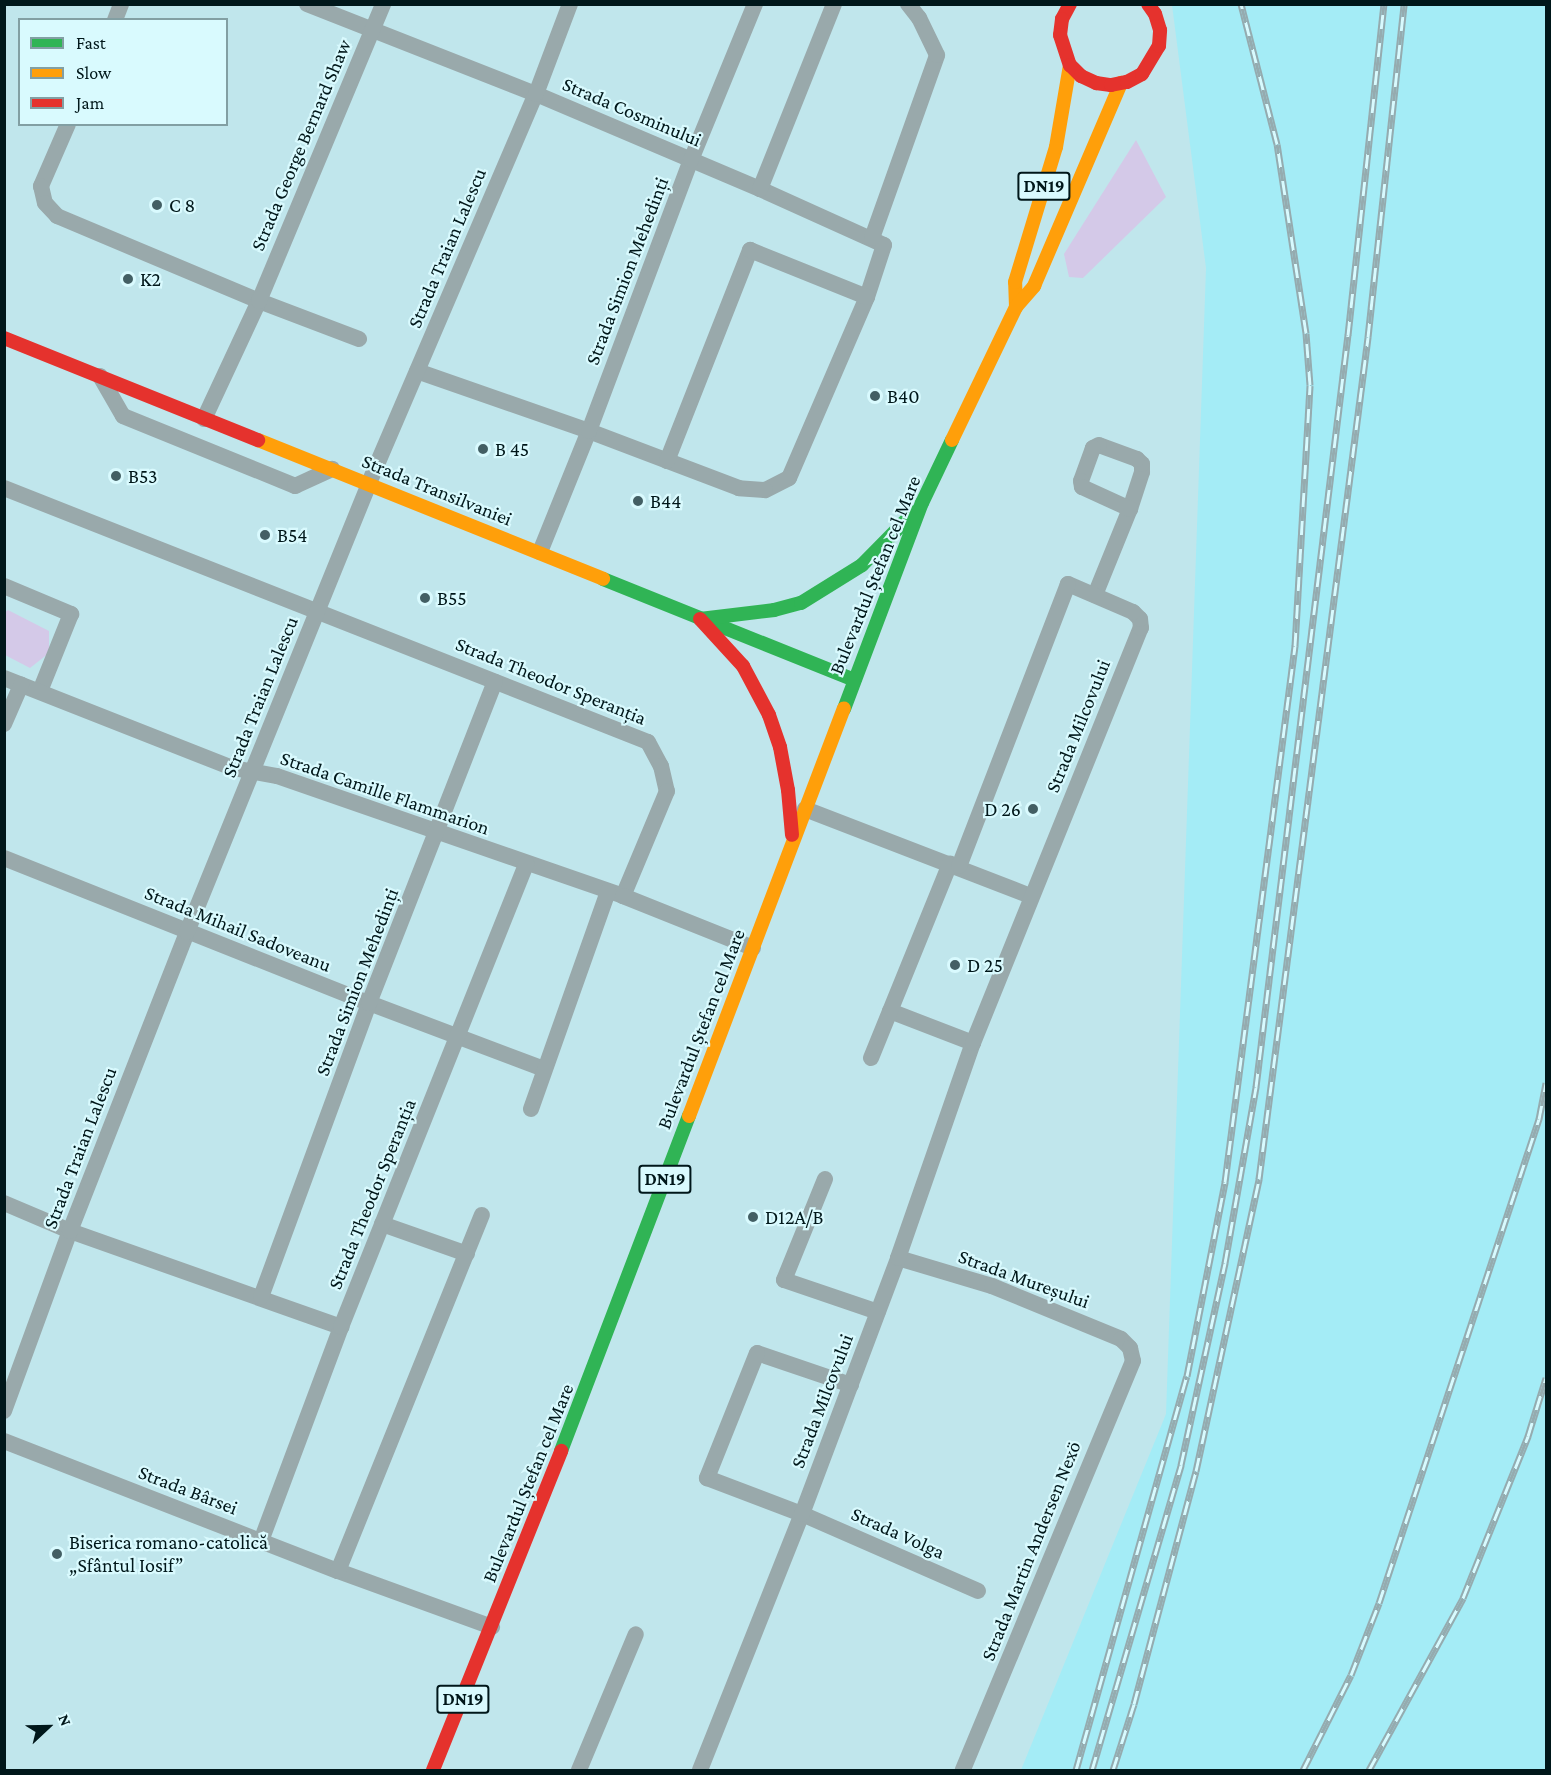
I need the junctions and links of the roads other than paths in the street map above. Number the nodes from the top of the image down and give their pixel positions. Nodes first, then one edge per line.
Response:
1 (307, 4) edge
2 (383, 4) edge
3 (570, 4) edge
4 (755, 4) edge
5 (834, 4) edge
6 (908, 4) edge
7 (1070, 4) edge
8 (1153, 8) edge
9 (372, 31) junction
10 (1070, 65) junction
11 (1121, 83) junction
12 (536, 93) junction
13 (68, 126) edge
14 (691, 160) junction
15 (760, 189) junction
16 (872, 238) junction
17 (867, 297) junction
18 (259, 301) junction
19 (1016, 307) junction
20 (4, 338) edge
21 (359, 339) dead end
22 (417, 371) junction
23 (100, 376) junction
24 (204, 419) junction
25 (589, 431) junction
26 (667, 461) junction
27 (332, 469) junction
28 (369, 483) junction
29 (4, 488) edge
30 (922, 503) junction
31 (1130, 509) dead end
32 (540, 552) junction
33 (4, 586) edge
34 (1095, 595) junction
35 (317, 610) junction
36 (700, 619) junction
37 (4, 678) edge
38 (854, 680) junction
39 (495, 682) junction
40 (21, 685) junction
41 (40, 691) junction
42 (4, 724) edge
43 (253, 771) junction
44 (805, 810) junction
45 (438, 832) junction
46 (792, 844) junction
47 (4, 858) edge
48 (526, 864) junction
49 (955, 865) junction
50 (615, 894) junction
51 (1031, 896) junction
52 (187, 932) junction
53 (753, 948) junction
54 (369, 1003) junction
55 (890, 1011) junction
56 (457, 1037) junction
57 (974, 1043) junction
58 (872, 1058) dead end
59 (544, 1069) junction
60 (531, 1109) dead end
61 (825, 1179) dead end
62 (4, 1203) edge
63 (482, 1215) dead end
64 (382, 1224) junction
65 (70, 1231) junction
66 (467, 1254) junction
67 (898, 1258) junction
68 (261, 1297) junction
69 (878, 1312) junction
70 (341, 1327) junction
71 (1130, 1348) joint
72 (851, 1385) junction
73 (4, 1411) edge
74 (4, 1442) edge
75 (802, 1514) junction
76 (261, 1541) junction
77 (338, 1571) junction
78 (978, 1591) dead end
79 (492, 1627) junction
80 (636, 1634) dead end
81 (433, 1770) edge
82 (579, 1770) edge
83 (700, 1770) edge
84 (963, 1770) edge

1 - 9 street, Strada Cosminului
2 - 9 street, Strada George Bernard Shaw
3 - 12 street, Strada Traian Lalescu
4 - 14 street, Strada Simion Mehedinți
5 - 15 street
6 - 16 street
7 - 10 main road, DN19
8 - 11 main road
9 - 12 street, Strada Cosminului
9 - 18 street, Strada George Bernard Shaw
10 - 11 main road
10 - 19 main road, Bulevardul Ștefan cel Mare / DN19
11 - 19 main road, Bulevardul Ștefan cel Mare / DN19
12 - 14 street, Strada Cosminului
12 - 22 street, Strada Traian Lalescu
13 - 18 street
14 - 15 street, Strada Cosminului
14 - 25 street, Strada Simion Mehedinți
15 - 16 street, Strada Cosminului
16 - 17 street
17 - 26 street
17 - 26 street
18 - 21 street
18 - 24 street, Strada George Bernard Shaw
19 - 30 main road, Bulevardul Ștefan cel Mare / DN19
20 - 23 main road, Strada Transilvaniei
22 - 25 street
22 - 28 street, Strada Traian Lalescu
23 - 24 main road, Strada Transilvaniei
23 - 27 street
24 - 27 main road, Strada Transilvaniei
25 - 26 street
25 - 32 street, Strada Simion Mehedinți
27 - 28 main road, Strada Transilvaniei
28 - 32 main road, Strada Transilvaniei
28 - 35 street, Strada Traian Lalescu
29 - 35 street, Strada Theodor Speranția
30 - 36 main road
30 - 38 main road, Bulevardul Ștefan cel Mare / DN19
31 - 34 street
32 - 36 main road, Strada Transilvaniei
33 - 41 street
34 - 49 street, Strada Milcovului
34 - 51 street, Strada Milcovului
35 - 39 street, Strada Theodor Speranția
35 - 43 street, Strada Traian Lalescu
36 - 38 main road, Strada Transilvaniei
36 - 46 main road
37 - 40 street, Strada Camille Flammarion
38 - 44 main road, Bulevardul Ștefan cel Mare / DN19
39 - 45 street, Strada Simion Mehedinți
39 - 50 street, Strada Theodor Speranția
40 - 41 street, Strada Camille Flammarion
40 - 42 street
41 - 43 street, Strada Camille Flammarion
43 - 45 street, Strada Camille Flammarion
43 - 52 street, Strada Traian Lalescu
44 - 46 main road, Bulevardul Ștefan cel Mare / DN19
44 - 49 street
45 - 48 street, Strada Camille Flammarion
45 - 54 street, Strada Simion Mehedinți
46 - 53 main road, Bulevardul Ștefan cel Mare / DN19
47 - 52 street, Strada Mihail Sadoveanu
48 - 50 street, Strada Camille Flammarion
48 - 56 street, Strada Theodor Speranția
49 - 51 street
49 - 55 street, Strada Milcovului
50 - 53 street, Strada Camille Flammarion
50 - 59 street, Strada Theodor Speranția
51 - 57 street, Strada Milcovului
52 - 54 street, Strada Mihail Sadoveanu
52 - 65 street, Strada Traian Lalescu
53 - 79 main road, Bulevardul Ștefan cel Mare / DN19
54 - 56 street, Strada Mihail Sadoveanu
54 - 68 street, Strada Simion Mehedinți
55 - 57 street
55 - 58 street, Strada Milcovului
56 - 59 street, Strada Mihail Sadoveanu
56 - 64 street, Strada Theodor Speranția
57 - 67 street, Strada Milcovului
59 - 60 street, Strada Theodor Speranția
61 - 69 street
62 - 65 street
63 - 66 street
64 - 66 street
64 - 70 street, Strada Theodor Speranția
65 - 68 street
65 - 73 street, Strada Traian Lalescu
66 - 77 street
67 - 69 street, Strada Milcovului
67 - 71 street, Strada Mureșului
68 - 70 street
69 - 72 street, Strada Milcovului
70 - 76 street, Strada Theodor Speranția
71 - 84 street, Strada Martin Andersen Nexö
72 - 75 street, Strada Milcovului
72 - 75 street, Strada Volga
74 - 76 street, Strada Bârsei
75 - 78 street, Strada Volga
75 - 83 street, Strada Milcovului
76 - 77 street, Strada Bârsei
77 - 79 street, Strada Bârsei
79 - 81 main road, Bulevardul Ștefan cel Mare / DN19
80 - 82 street

